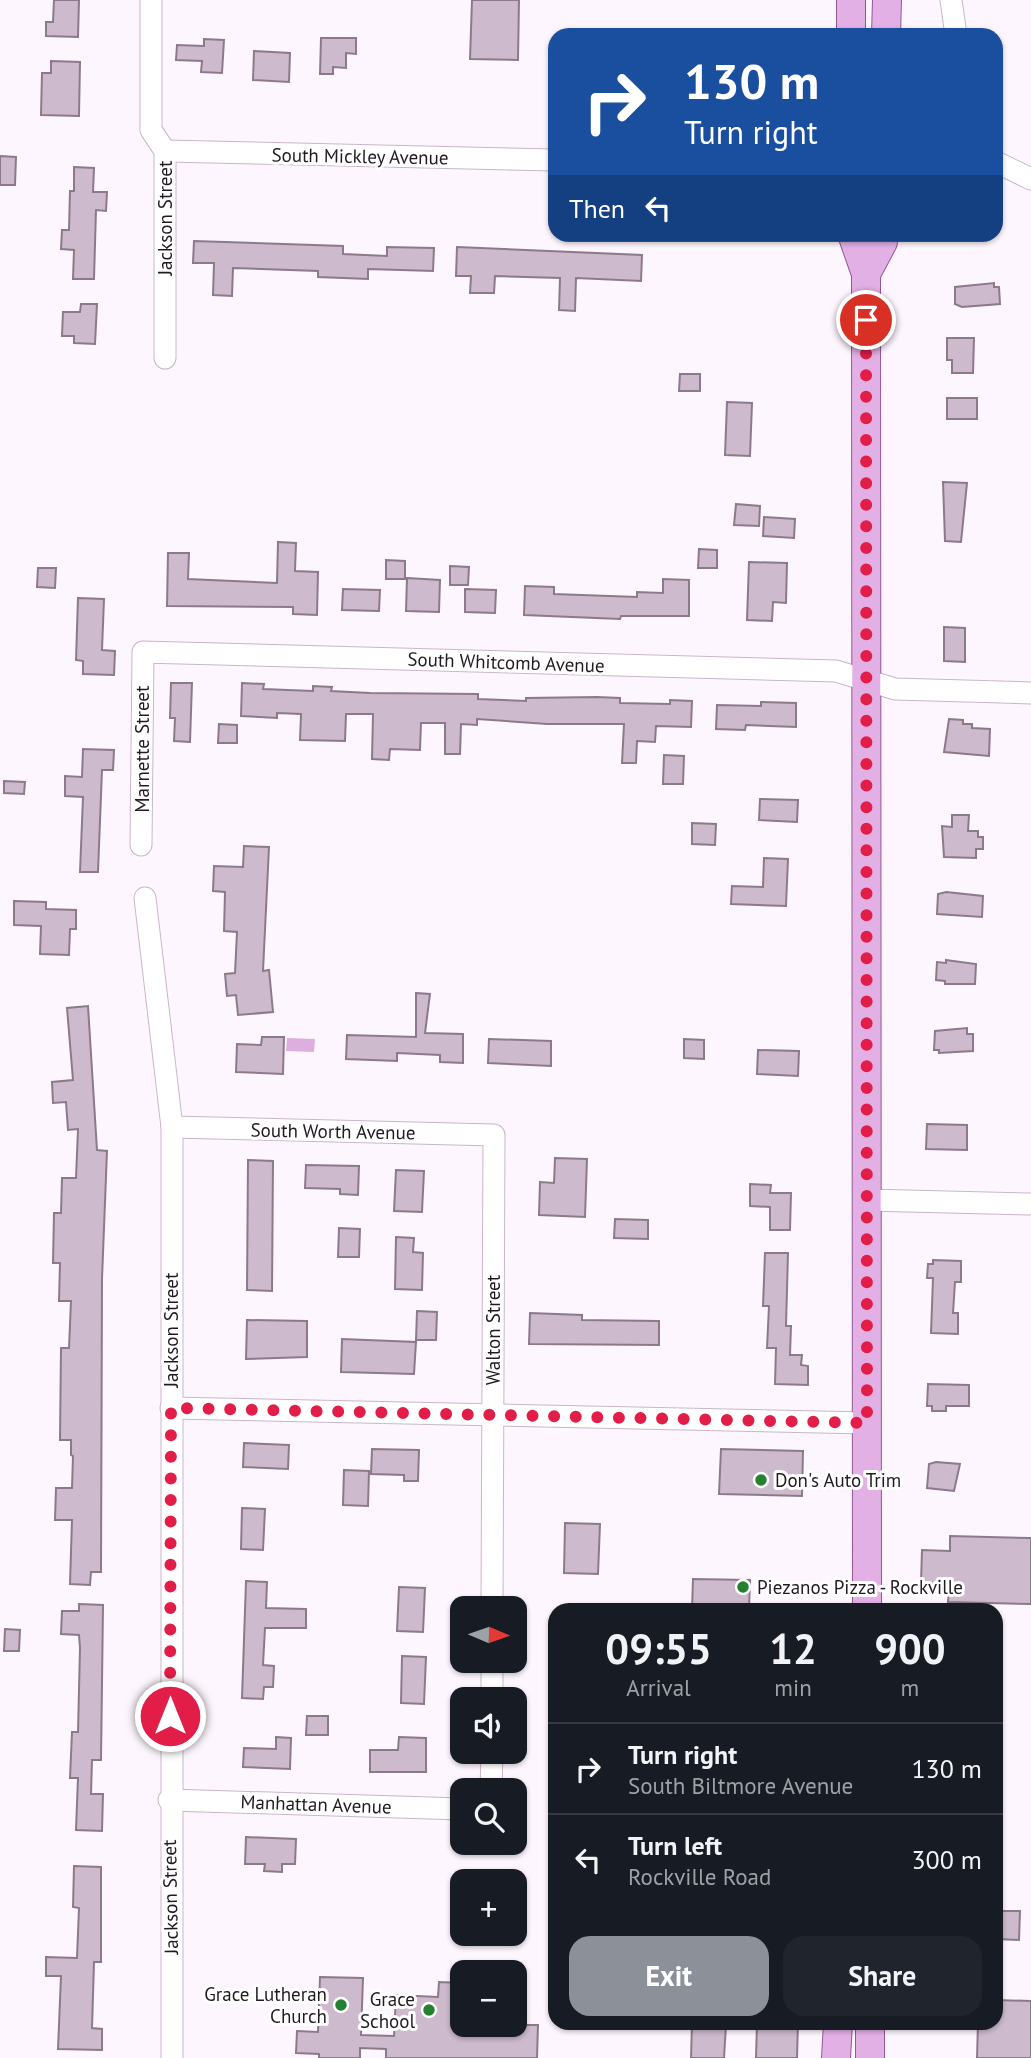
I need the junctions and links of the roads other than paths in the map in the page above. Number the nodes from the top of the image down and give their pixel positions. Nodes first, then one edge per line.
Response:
1 (151, 0) edge
2 (851, 0) edge
3 (887, 0) edge
4 (951, 0) edge
5 (851, 28) edge
6 (886, 28) edge
7 (955, 28) edge
8 (165, 151) junction
9 (548, 160) edge
10 (1003, 165) edge
11 (1031, 179) edge
12 (855, 242) edge
13 (883, 242) edge
14 (866, 274) junction
15 (165, 358) dead end
16 (143, 652) joint
17 (867, 681) junction
18 (1031, 693) edge
19 (141, 845) dead end
20 (145, 898) dead end
21 (172, 1128) junction
22 (494, 1135) joint
23 (866, 1200) junction
24 (1031, 1204) edge
25 (171, 1408) junction
26 (493, 1415) junction
27 (867, 1423) junction
28 (492, 1596) edge
29 (867, 1603) edge
30 (169, 1800) junction
31 (450, 1808) edge
32 (838, 2030) edge
33 (870, 2030) edge
34 (172, 2058) edge
35 (836, 2058) edge
36 (870, 2058) edge

1 - 8 street, Jackson Street
2 - 5 main road
3 - 6 main road
4 - 7 street
8 - 9 street, South Mickley Avenue
8 - 15 street, Jackson Street
10 - 11 street
12 - 14 main road
13 - 14 main road
14 - 17 main road
16 - 17 street, South Whitcomb Avenue
16 - 19 street, Marnette Street
17 - 18 street, South Whitcomb Avenue
17 - 23 main road
20 - 21 street, Jackson Street
21 - 22 street, South Worth Avenue
21 - 25 street, Jackson Street
22 - 26 street, Walton Street
23 - 24 street
23 - 27 main road
25 - 26 street
25 - 30 street, Jackson Street
26 - 27 street
26 - 28 street, Walton Street
27 - 29 main road
30 - 31 street, Manhattan Avenue
30 - 34 street, Jackson Street
32 - 35 main road
33 - 36 main road

